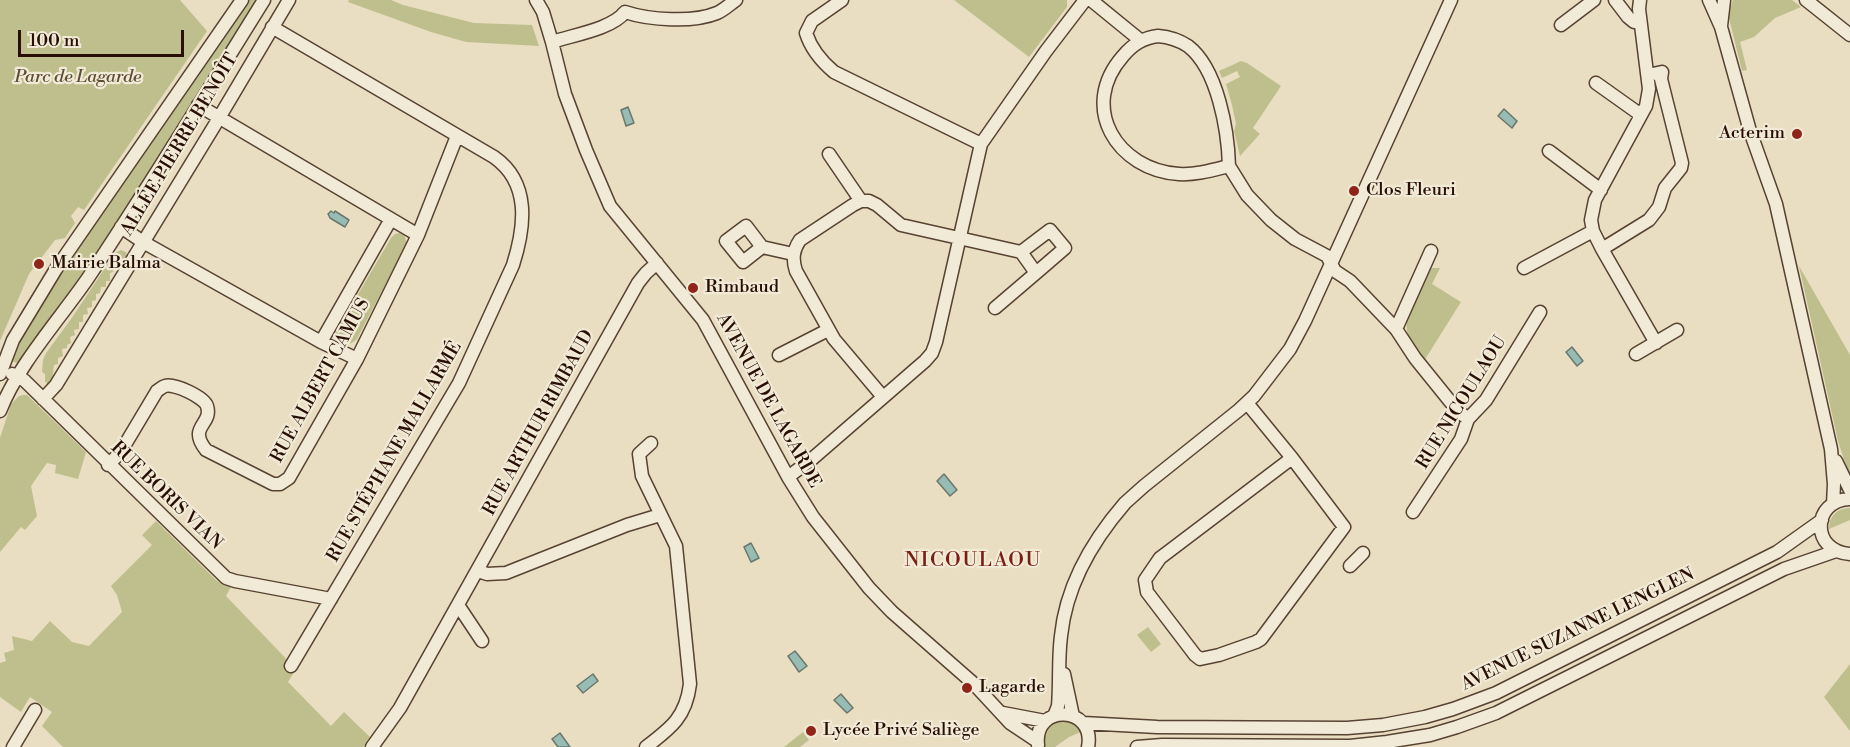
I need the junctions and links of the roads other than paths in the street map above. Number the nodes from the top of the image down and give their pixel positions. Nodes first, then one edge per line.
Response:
1 (242, 0) edge
2 (264, 0) edge
3 (289, 0) edge
4 (536, 0) edge
5 (736, 0) edge
6 (842, 0) edge
7 (1085, 0) edge
8 (1091, 0) edge
9 (1451, 0) edge
10 (1594, 0) edge
11 (1615, 0) edge
12 (1640, 0) edge
13 (1709, 0) edge
14 (1724, 0) edge
15 (1806, 0) edge
16 (626, 6) edge
17 (1640, 21) junction
18 (1561, 25) dead end
19 (272, 27) junction
20 (1721, 27) junction
21 (1850, 34) edge
22 (1140, 40) junction
23 (552, 42) junction
24 (1648, 75) junction
25 (1596, 83) dead end
26 (198, 105) junction
27 (1641, 115) junction
28 (219, 118) junction
29 (457, 136) junction
30 (981, 144) junction
31 (1550, 151) dead end
32 (829, 154) dead end
33 (1229, 166) junction
34 (1601, 190) junction
35 (861, 201) junction
36 (391, 219) junction
37 (121, 227) junction
38 (1593, 231) junction
39 (418, 235) junction
40 (958, 238) junction
41 (143, 242) junction
42 (762, 247) dead end
43 (1602, 249) junction
44 (1431, 251) dead end
45 (1022, 252) junction
46 (793, 254) junction
47 (657, 263) junction
48 (1331, 263) junction
49 (1524, 268) dead end
50 (1036, 273) junction
51 (995, 308) dead end
52 (1540, 312) dead end
53 (1396, 329) junction
54 (828, 330) junction
55 (1677, 330) dead end
56 (321, 342) junction
57 (1656, 343) junction
58 (1636, 354) dead end
59 (779, 355) dead end
60 (357, 359) junction
61 (0, 375) edge
62 (18, 376) junction
63 (3, 397) edge
64 (884, 397) junction
65 (43, 399) junction
66 (1247, 403) junction
67 (0, 411) edge
68 (1468, 419) junction
69 (651, 443) dead end
70 (1292, 458) junction
71 (108, 465) junction
72 (1837, 474) junction
73 (788, 477) junction
74 (1850, 490) edge
75 (1850, 499) edge
76 (1833, 504) junction
77 (1413, 512) dead end
78 (660, 516) junction
79 (1822, 520) junction
80 (1836, 551) junction
81 (1363, 552) dead end
82 (1850, 554) edge
83 (1350, 566) dead end
84 (478, 570) junction
85 (331, 599) junction
86 (459, 605) junction
87 (482, 641) dead end
88 (1060, 658) junction
89 (291, 666) dead end
90 (35, 710) dead end
91 (1003, 713) junction
92 (1050, 718) junction
93 (1078, 719) junction
94 (1038, 745) edge
95 (14, 747) edge
96 (372, 747) edge
97 (646, 747) edge
98 (1088, 747) edge
99 (1137, 747) edge

1 - 61 street
2 - 26 street
3 - 19 street, ALLÉE PIERRE BENOÎT
4 - 23 street, AVENUE DE LAGARDE
5 - 16 street
6 - 30 street
7 - 30 street
8 - 22 street
9 - 48 street
10 - 18 street
11 - 17 street
12 - 17 street
13 - 20 street
14 - 20 street
15 - 21 street
16 - 23 street
17 - 24 street
19 - 28 street, ALLÉE PIERRE BENOÎT
19 - 29 street, RUE STÉPHANE MALLARMÉ
20 - 72 street
22 - 33 street
22 - 33 street
23 - 47 street, AVENUE DE LAGARDE
24 - 27 street
24 - 43 street
25 - 27 street
26 - 28 street
26 - 37 street
27 - 34 street
28 - 36 street
28 - 41 street, ALLÉE PIERRE BENOÎT
29 - 39 street, RUE ALBERT CAMUS
29 - 85 street, RUE STÉPHANE MALLARMÉ
30 - 40 street
31 - 34 street
32 - 35 street
33 - 48 street
34 - 38 street
35 - 40 street
35 - 46 street
36 - 39 street
36 - 56 street
37 - 41 street
37 - 62 street
38 - 43 street
38 - 49 street
39 - 60 street, RUE ALBERT CAMUS
40 - 45 street
40 - 64 street
41 - 56 street
41 - 65 street, ALLÉE PIERRE BENOÎT
42 - 46 street
43 - 57 street
44 - 53 street
45 - 50 street
45 - 50 street
46 - 54 street
47 - 73 street, AVENUE DE LAGARDE
47 - 84 street, RUE ARTHUR RIMBAUD
48 - 53 street
48 - 66 street
50 - 51 street
52 - 68 street, RUE NICOULAOU
53 - 68 street
54 - 59 street
54 - 64 street
55 - 57 street
56 - 60 street
57 - 58 street
60 - 71 street, RUE ALBERT CAMUS
61 - 62 street
62 - 63 street
62 - 65 street, RUE BORIS VIAN
63 - 67 street
64 - 73 street
65 - 71 street, RUE BORIS VIAN
66 - 70 street
66 - 88 street
68 - 77 street, RUE NICOULAOU
69 - 78 street
70 - 70 street
71 - 85 street, RUE BORIS VIAN
72 - 74 street
72 - 76 street
73 - 91 street, AVENUE DE LAGARDE
75 - 76 street
76 - 79 street
78 - 84 street
78 - 97 street
79 - 80 street
79 - 93 street, AVENUE SUZANNE LENGLEN
80 - 82 street
80 - 99 street, AVENUE SUZANNE LENGLEN
81 - 83 street
84 - 86 street, RUE ARTHUR RIMBAUD
85 - 89 street, RUE STÉPHANE MALLARMÉ
86 - 87 street
86 - 96 street, RUE ARTHUR RIMBAUD
88 - 92 street
88 - 93 street
90 - 95 street
91 - 92 street
91 - 94 street, AVENUE DE LAGARDE
92 - 93 street, AVENUE SUZANNE LENGLEN
92 - 94 street
93 - 98 street

